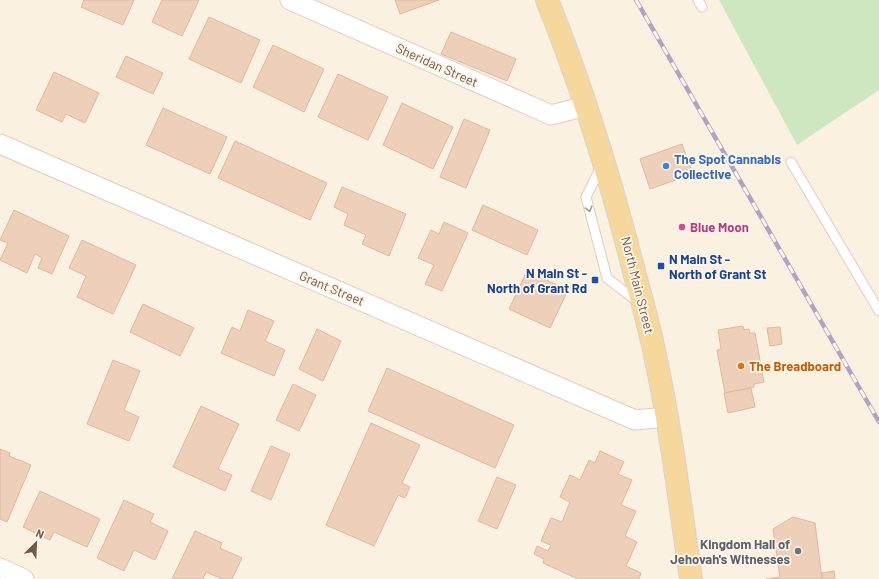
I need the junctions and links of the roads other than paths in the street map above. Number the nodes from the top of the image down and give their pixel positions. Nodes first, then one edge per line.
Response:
1 (290, 0) edge
2 (547, 0) edge
3 (586, 106) junction
4 (0, 144) edge
5 (604, 160) junction
6 (791, 162) dead end
7 (643, 306) junction
8 (879, 311) edge
9 (666, 417) junction
10 (0, 568) edge
11 (24, 579) edge
12 (690, 579) edge

1 - 3 street, Sheridan Street
2 - 3 main road, North Main Street
3 - 5 main road, North Main Street
4 - 9 street, Grant Street
5 - 7 main road, North Main Street
5 -> 7 lane
6 - 8 lane
7 - 9 main road, North Main Street
9 - 12 main road, North Main Street
10 - 11 street

